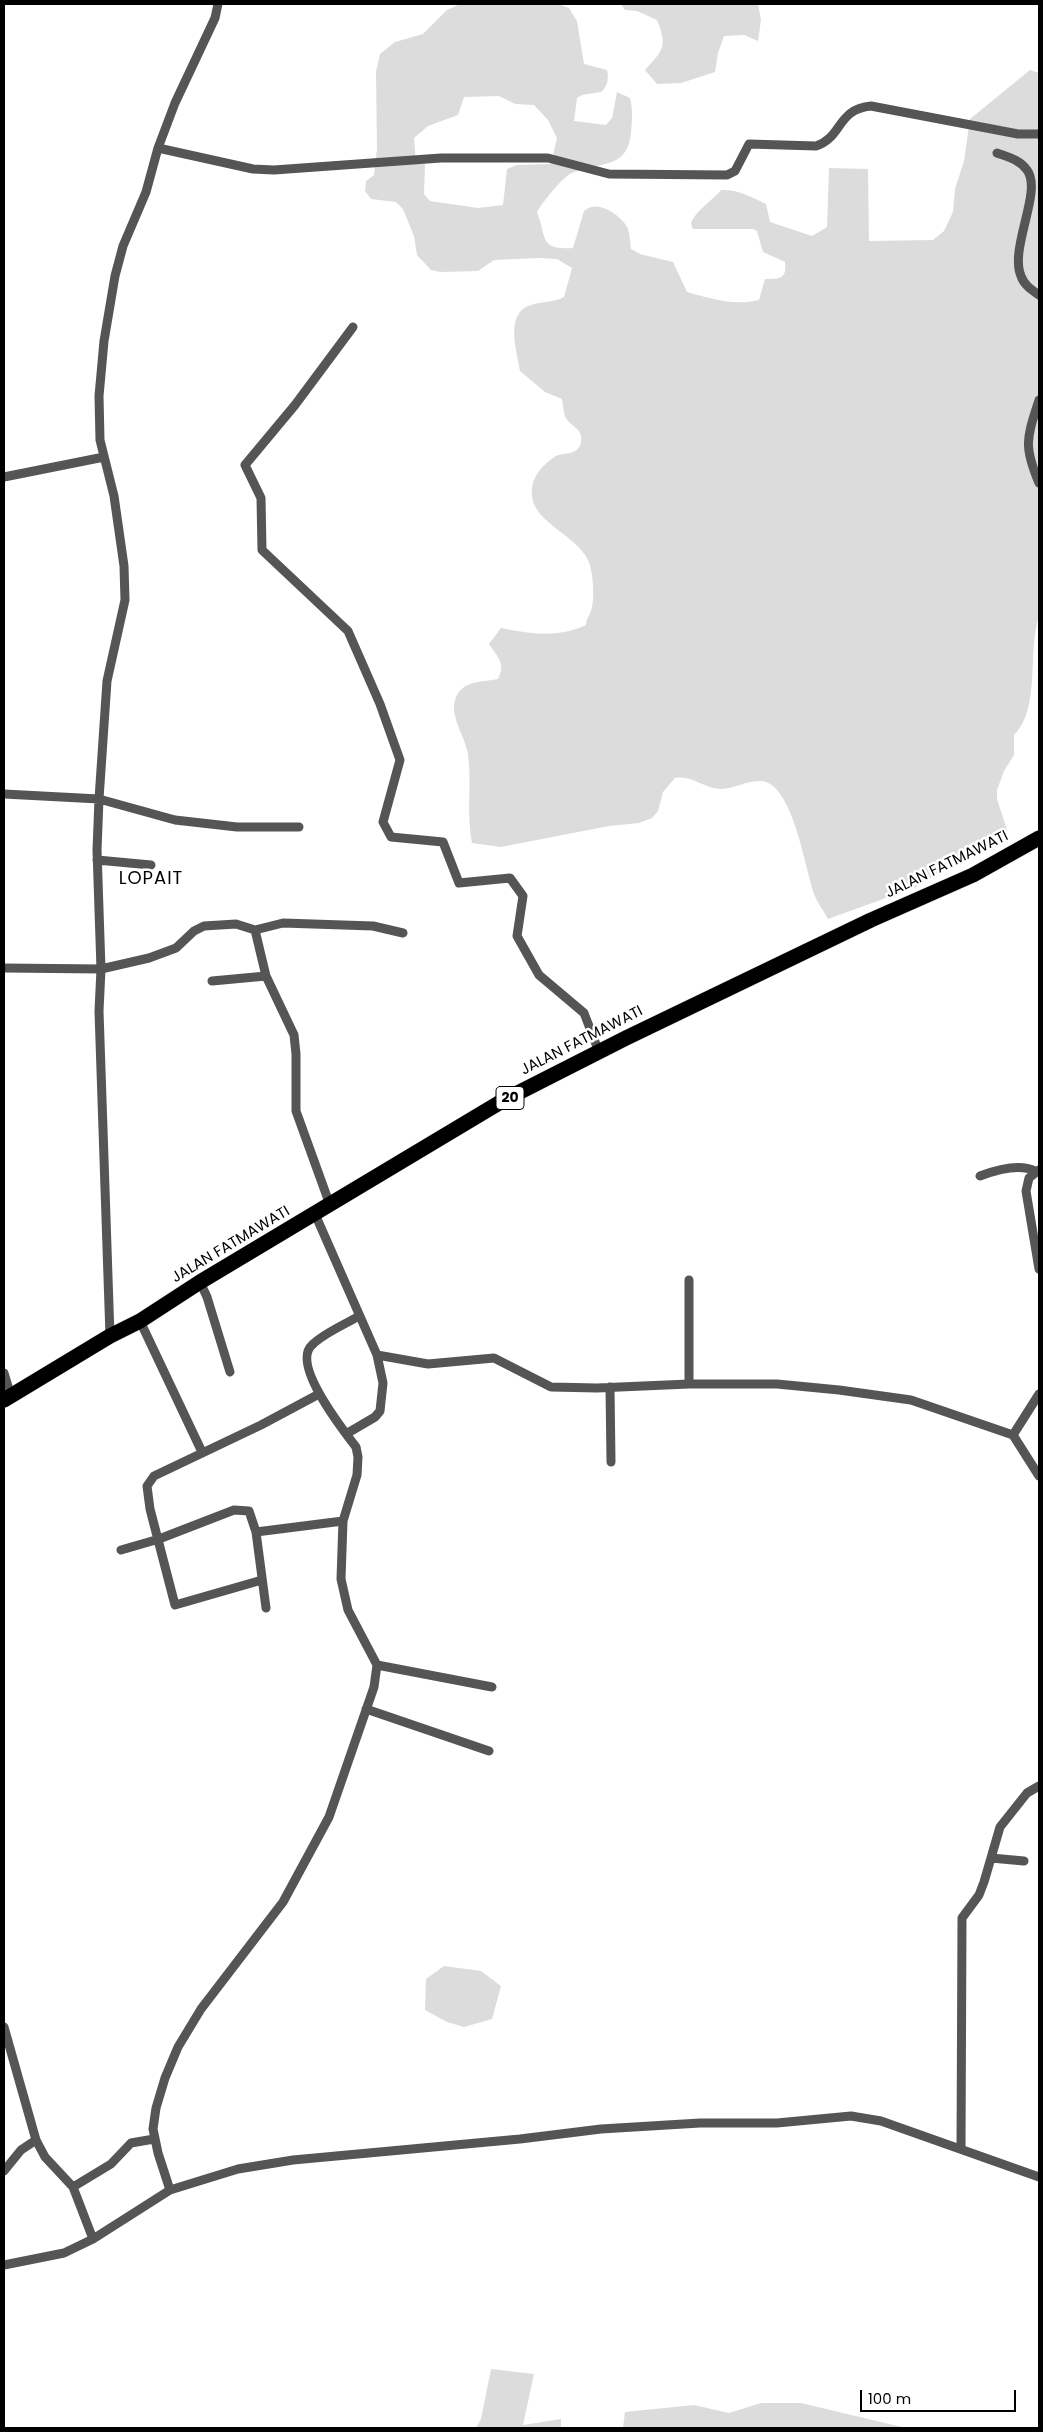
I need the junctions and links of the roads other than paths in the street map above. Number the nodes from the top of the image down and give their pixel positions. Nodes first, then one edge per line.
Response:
1 (218, 4) edge
2 (1039, 134) edge
3 (158, 148) junction
4 (997, 153) dead end
5 (1039, 295) edge
6 (353, 327) dead end
7 (1039, 400) edge
8 (104, 457) junction
9 (4, 477) edge
10 (1039, 483) edge
11 (4, 794) edge
12 (99, 799) junction
13 (300, 827) dead end
14 (1039, 838) edge
15 (97, 860) junction
16 (151, 865) dead end
17 (255, 930) junction
18 (403, 933) dead end
19 (4, 968) edge
20 (101, 969) junction
21 (266, 976) junction
22 (212, 981) dead end
23 (599, 1052) junction
24 (1037, 1171) edge
25 (980, 1176) dead end
26 (330, 1205) junction
27 (315, 1214) junction
28 (1039, 1269) edge
29 (689, 1280) dead end
30 (200, 1282) junction
31 (359, 1316) junction
32 (140, 1321) junction
33 (110, 1336) junction
34 (377, 1355) junction
35 (230, 1372) dead end
36 (4, 1373) edge
37 (689, 1384) junction
38 (610, 1387) junction
39 (319, 1394) junction
40 (1039, 1394) edge
41 (8, 1398) edge
42 (346, 1434) junction
43 (1013, 1435) junction
44 (202, 1452) junction
45 (611, 1462) dead end
46 (1039, 1476) edge
47 (342, 1521) junction
48 (256, 1532) junction
49 (159, 1539) junction
50 (121, 1550) dead end
51 (262, 1580) junction
52 (266, 1608) dead end
53 (377, 1665) junction
54 (492, 1687) dead end
55 (366, 1709) junction
56 (489, 1751) dead end
57 (1039, 1786) edge
58 (991, 1858) junction
59 (1024, 1861) dead end
60 (4, 2027) edge
61 (36, 2140) junction
62 (154, 2140) junction
63 (961, 2149) junction
64 (4, 2171) edge
65 (1039, 2177) edge
66 (73, 2187) junction
67 (170, 2190) junction
68 (93, 2238) junction
69 (4, 2265) edge

1 - 3 street
2 - 3 street
3 - 8 street
4 - 5 street
6 - 23 street
7 - 10 street
8 - 9 street
8 - 12 street
11 - 12 street
12 - 13 street
12 - 15 street
14 - 23 highway, JALAN FATMAWATI / 20
15 - 16 street
15 - 20 street
17 - 18 street
17 - 20 street
17 - 21 street
19 - 20 street
20 - 33 street
21 - 22 street
21 - 26 street
23 - 26 highway, JALAN FATMAWATI / 20
24 - 25 street
24 - 28 street
26 - 27 highway, JALAN FATMAWATI / 20
27 - 30 highway, JALAN FATMAWATI / 20
27 - 31 street
29 - 37 street
30 - 32 highway, JALAN FATMAWATI / 20
30 - 35 street
31 - 34 street
31 - 39 street
32 - 33 highway, JALAN FATMAWATI / 20
32 - 44 street
33 - 41 highway, JALAN FATMAWATI / 20
34 - 38 street
34 - 42 street
36 - 41 street
37 - 38 street
37 - 43 street
38 - 45 street
39 - 42 street
39 - 44 street
40 - 43 street
42 - 47 street
43 - 46 street
44 - 49 street
47 - 48 street
47 - 53 street
48 - 49 street
48 - 51 street
49 - 50 street
49 - 51 street
51 - 52 street
53 - 54 street
53 - 55 street
55 - 56 street
55 - 62 street
57 - 58 street
58 - 59 street
58 - 63 street
60 - 61 street
61 - 64 street
61 - 66 street
62 - 66 street
62 - 67 street
63 - 65 street
63 - 67 street
66 - 68 street
67 - 68 street
68 - 69 street

